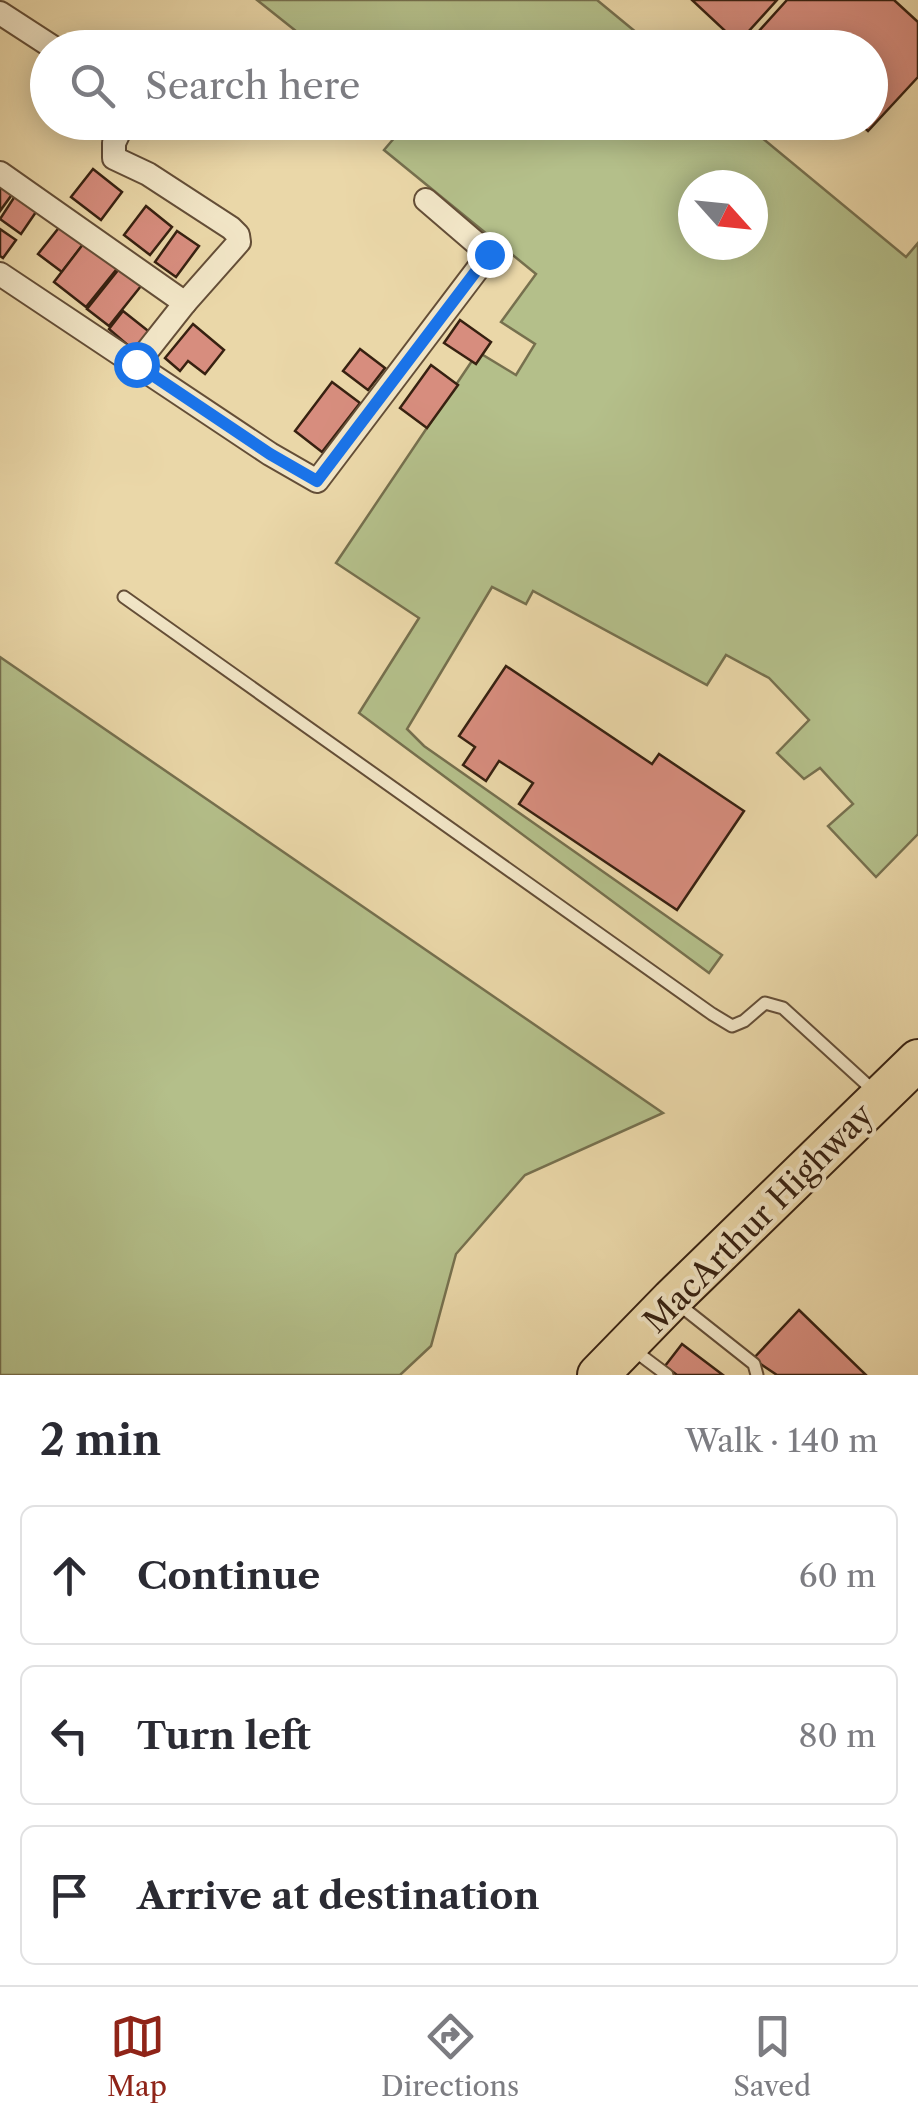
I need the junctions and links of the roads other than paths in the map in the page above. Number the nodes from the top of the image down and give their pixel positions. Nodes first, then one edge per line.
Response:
1 (0, 13) edge
2 (30, 32) edge
3 (115, 140) edge
4 (0, 173) edge
5 (426, 200) dead end
6 (0, 274) edge
7 (185, 303) junction
8 (136, 364) junction
9 (124, 597) dead end
10 (918, 1060) edge
11 (880, 1097) junction
12 (672, 1299) junction
13 (628, 1346) junction
14 (598, 1375) edge
15 (667, 1375) edge
16 (756, 1375) edge

1 - 2 street
3 - 7 street
4 - 7 street
5 - 8 street
6 - 8 street
7 - 8 street
9 - 11 lane
10 - 11 highway, MacArthur Highway
11 - 12 highway, MacArthur Highway
12 - 13 highway, MacArthur Highway
12 - 16 lane
13 - 14 highway, MacArthur Highway
13 - 15 lane

